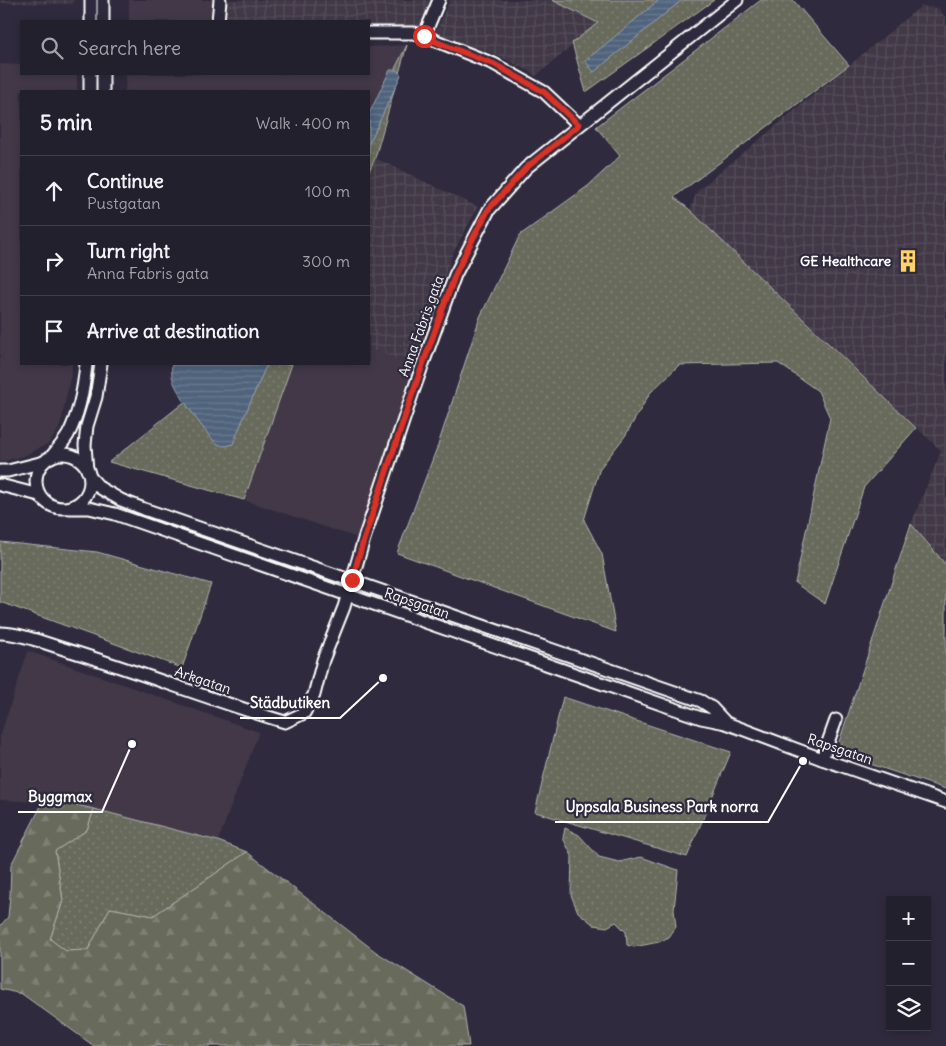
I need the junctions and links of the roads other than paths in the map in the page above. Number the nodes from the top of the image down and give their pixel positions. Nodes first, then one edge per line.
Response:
1 (91, 0) edge
2 (103, 0) edge
3 (220, 0) edge
4 (440, 0) edge
5 (737, 0) edge
6 (91, 20) edge
7 (103, 20) edge
8 (218, 20) edge
9 (370, 33) edge
10 (424, 36) junction
11 (90, 75) edge
12 (103, 75) edge
13 (90, 90) edge
14 (103, 90) edge
15 (579, 125) junction
16 (86, 365) edge
17 (100, 365) edge
18 (47, 460) junction
19 (0, 471) edge
20 (88, 474) junction
21 (0, 485) edge
22 (39, 495) junction
23 (70, 508) junction
24 (352, 580) junction
25 (348, 595) junction
26 (0, 633) edge
27 (836, 720) dead end
28 (726, 723) junction
29 (822, 760) junction
30 (946, 802) edge

1 - 6 street
2 - 7 street
3 - 8 street
4 - 10 street
5 - 15 street, Anna Fabris gata
9 - 10 street
10 - 15 street
11 - 13 street
12 - 14 street
15 - 24 street, Anna Fabris gata
16 - 18 street
17 - 20 street
18 - 19 street
18 - 20 street
18 - 22 street
20 - 23 street
20 - 24 street, Rapsgatan
21 - 22 street
22 - 23 street
23 - 25 street, Rapsgatan
24 - 25 street, Anna Fabris gata
24 - 28 street, Rapsgatan
25 - 26 street, Arkgatan
25 - 28 street, Rapsgatan
27 - 29 street
28 - 29 street, Rapsgatan
29 - 30 street, Rapsgatan

